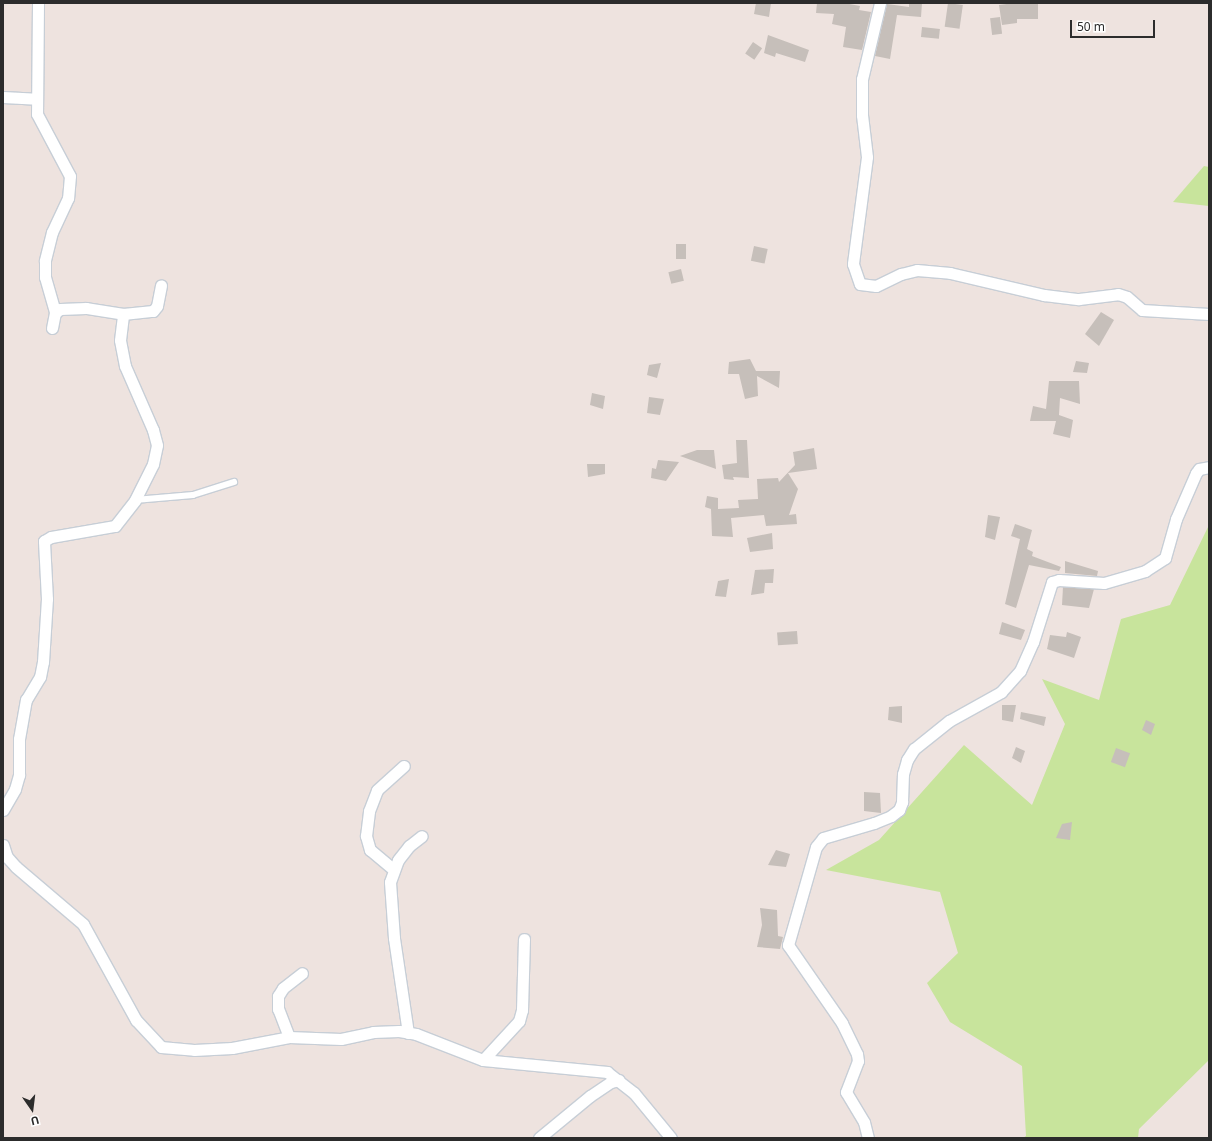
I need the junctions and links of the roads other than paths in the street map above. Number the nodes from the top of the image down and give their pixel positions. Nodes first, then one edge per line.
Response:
1 (38, 3) edge
2 (880, 3) edge
3 (3, 97) edge
4 (36, 99) junction
5 (161, 285) dead end
6 (55, 312) junction
7 (122, 314) junction
8 (1209, 314) edge
9 (52, 328) dead end
10 (1209, 467) edge
11 (234, 482) dead end
12 (135, 500) junction
13 (404, 766) dead end
14 (3, 810) edge
15 (422, 836) dead end
16 (3, 845) edge
17 (393, 868) junction
18 (524, 939) dead end
19 (302, 973) dead end
20 (408, 1033) junction
21 (289, 1037) junction
22 (483, 1060) junction
23 (619, 1080) junction
24 (539, 1138) edge
25 (671, 1138) edge
26 (868, 1138) edge

1 - 4 street
2 - 8 street
3 - 4 street
4 - 6 street
5 - 7 street
6 - 7 street
6 - 9 street
7 - 12 street
10 - 26 street
11 - 12 lane
12 - 14 street
13 - 17 street
15 - 17 street
16 - 21 street
17 - 20 street
18 - 22 street
19 - 21 street
20 - 21 street
20 - 22 street
22 - 23 street
23 - 24 street
23 - 25 street

